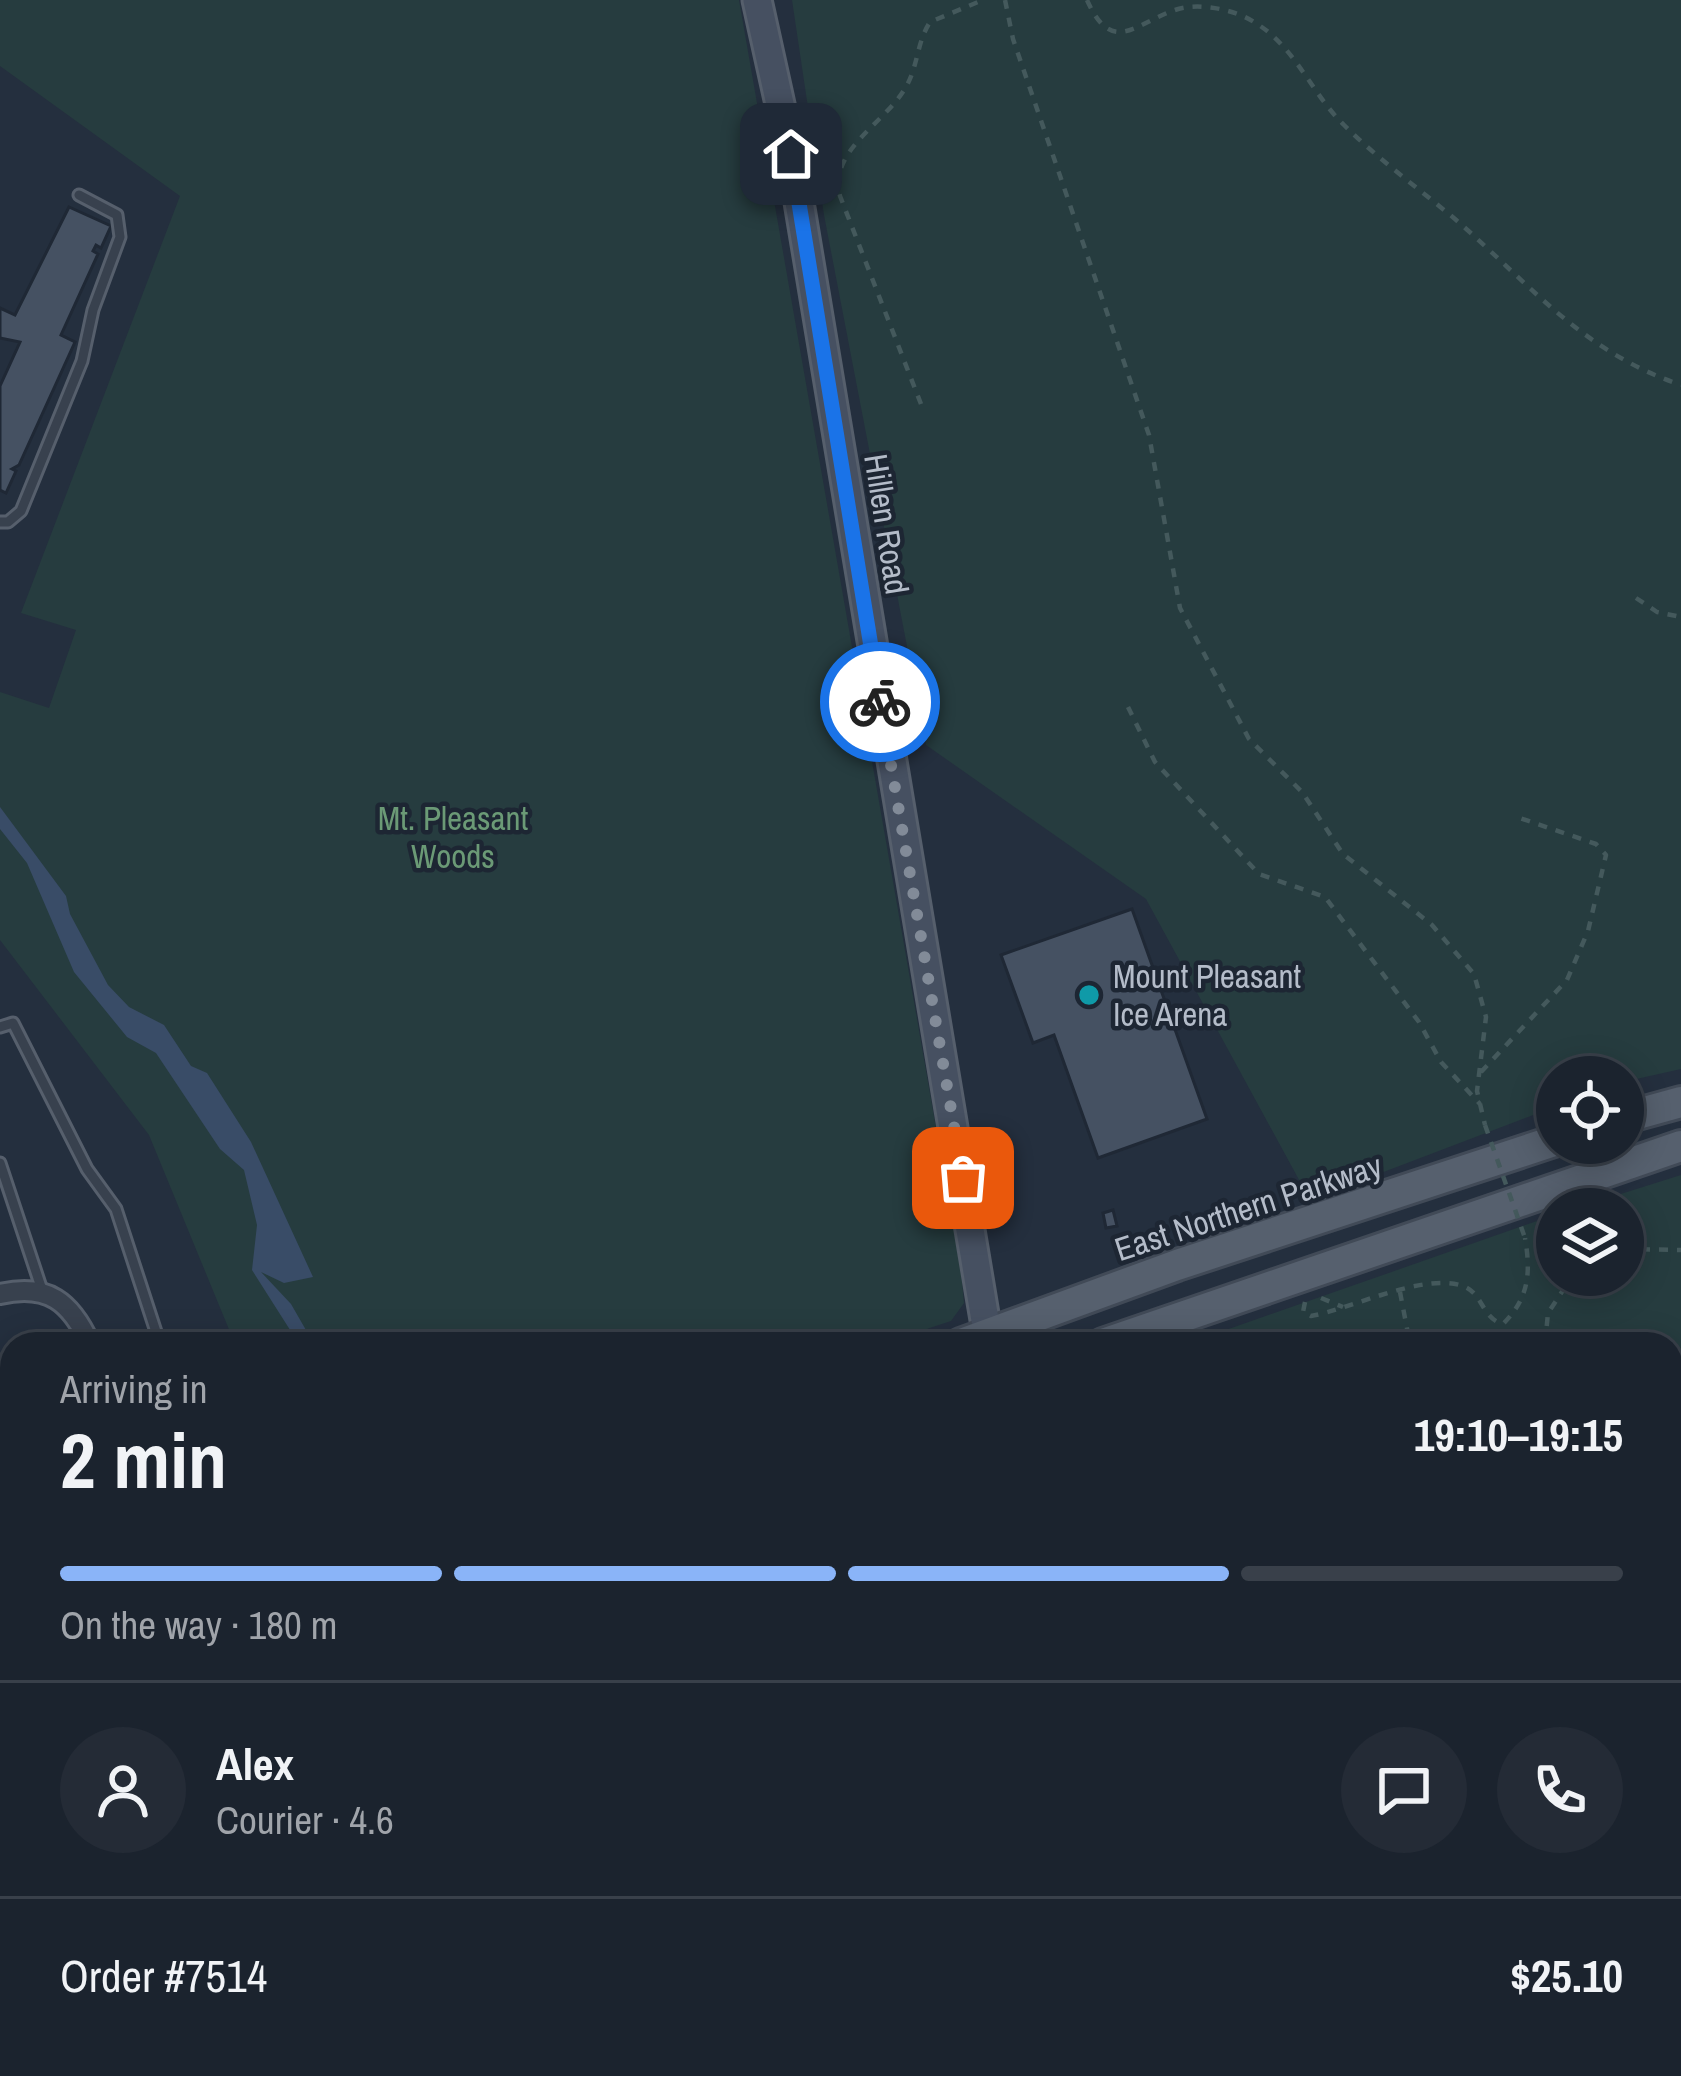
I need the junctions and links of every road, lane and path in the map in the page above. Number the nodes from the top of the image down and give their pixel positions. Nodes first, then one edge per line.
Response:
1 (757, 0) edge
2 (983, 0) edge
3 (1087, 0) edge
4 (1007, 1) edge
5 (79, 195) dead end
6 (1681, 385) edge
7 (921, 404) dead end
8 (0, 522) edge
9 (1636, 598) dead end
10 (1681, 616) edge
11 (1128, 707) dead end
12 (1514, 816) dead end
13 (0, 1028) edge
14 (1478, 1077) junction
15 (1681, 1102) edge
16 (1480, 1104) junction
17 (1644, 1112) edge
18 (1681, 1146) edge
19 (1536, 1147) edge
20 (0, 1163) edge
21 (1644, 1249) edge
22 (1681, 1250) edge
23 (1400, 1292) junction
24 (48, 1293) junction
25 (0, 1294) edge
26 (1561, 1296) edge
27 (1343, 1307) junction
28 (1498, 1324) junction
29 (1542, 1331) edge
30 (83, 1332) edge
31 (156, 1332) edge
32 (978, 1332) edge
33 (1002, 1332) edge
34 (1138, 1332) edge
35 (1408, 1332) edge
36 (1495, 1332) edge

1 - 32 street, Hillen Road
2 - 7 path
3 - 6 path
4 - 14 path
5 - 8 lane
9 - 10 path
11 - 16 path
12 - 14 path
13 - 31 lane
14 - 16 path
15 - 17 main road
16 - 28 path, bridge
18 - 34 main road
19 - 33 main road, East Northern Parkway
20 - 24 lane
21 - 22 path
23 - 27 path
23 - 28 path
23 - 35 path
24 - 25 street
24 - 30 street
26 - 29 path
27 - 27 path
28 - 36 path

